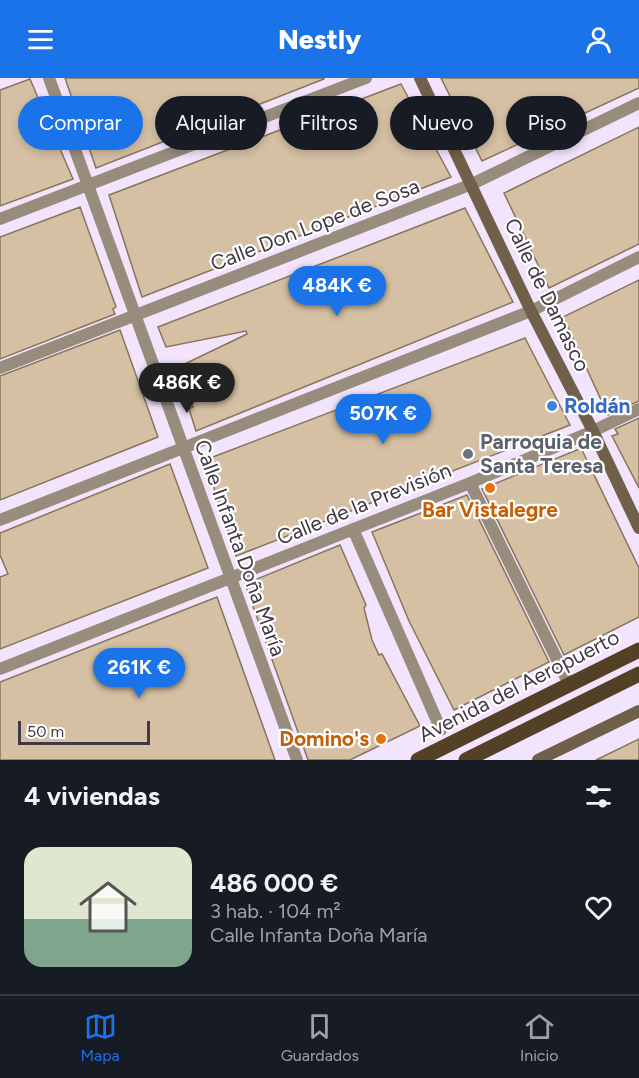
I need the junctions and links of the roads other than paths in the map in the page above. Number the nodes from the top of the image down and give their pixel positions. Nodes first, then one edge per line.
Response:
1 (49, 78) edge
2 (366, 78) edge
3 (420, 78) edge
4 (639, 103) edge
5 (472, 184) junction
6 (88, 185) junction
7 (0, 219) edge
8 (639, 257) edge
9 (531, 311) junction
10 (136, 316) junction
11 (0, 368) edge
12 (639, 409) edge
13 (593, 431) junction
14 (183, 447) junction
15 (470, 483) junction
16 (0, 520) edge
17 (639, 528) edge
18 (353, 529) junction
19 (231, 579) junction
20 (639, 650) edge
21 (0, 669) edge
22 (639, 674) edge
23 (569, 684) junction
24 (639, 711) edge
25 (441, 729) dead end
26 (297, 760) edge
27 (418, 760) edge
28 (466, 760) edge
29 (538, 760) edge

1 - 6 street, Calle Infanta Doña María
2 - 6 street
3 - 5 street, Calle de Damasco
4 - 5 street, Calle Don Lope de Sosa
5 - 9 street, Calle de Damasco
5 - 10 street, Calle Don Lope de Sosa
6 - 7 street
6 - 10 street, Calle Infanta Doña María
8 - 9 street
9 - 13 street, Calle de Damasco
9 - 14 street
10 - 11 street, Calle Don Lope de Sosa
10 - 14 street, Calle Infanta Doña María
12 - 13 street, Calle de la Previsión
13 - 15 street, Calle de la Previsión
13 - 17 street, Calle de Damasco
14 - 16 street
14 - 19 street, Calle Infanta Doña María
15 - 18 street, Calle de la Previsión
15 - 23 street
18 - 19 street, Calle de la Previsión
18 - 25 street
19 - 21 street, Calle de la Previsión
19 - 26 street, Calle Infanta Doña María
20 - 23 main road, Avenida del Aeropuerto
22 - 28 main road, Avenida del Aeropuerto
23 - 27 main road, Avenida del Aeropuerto
24 - 29 street

